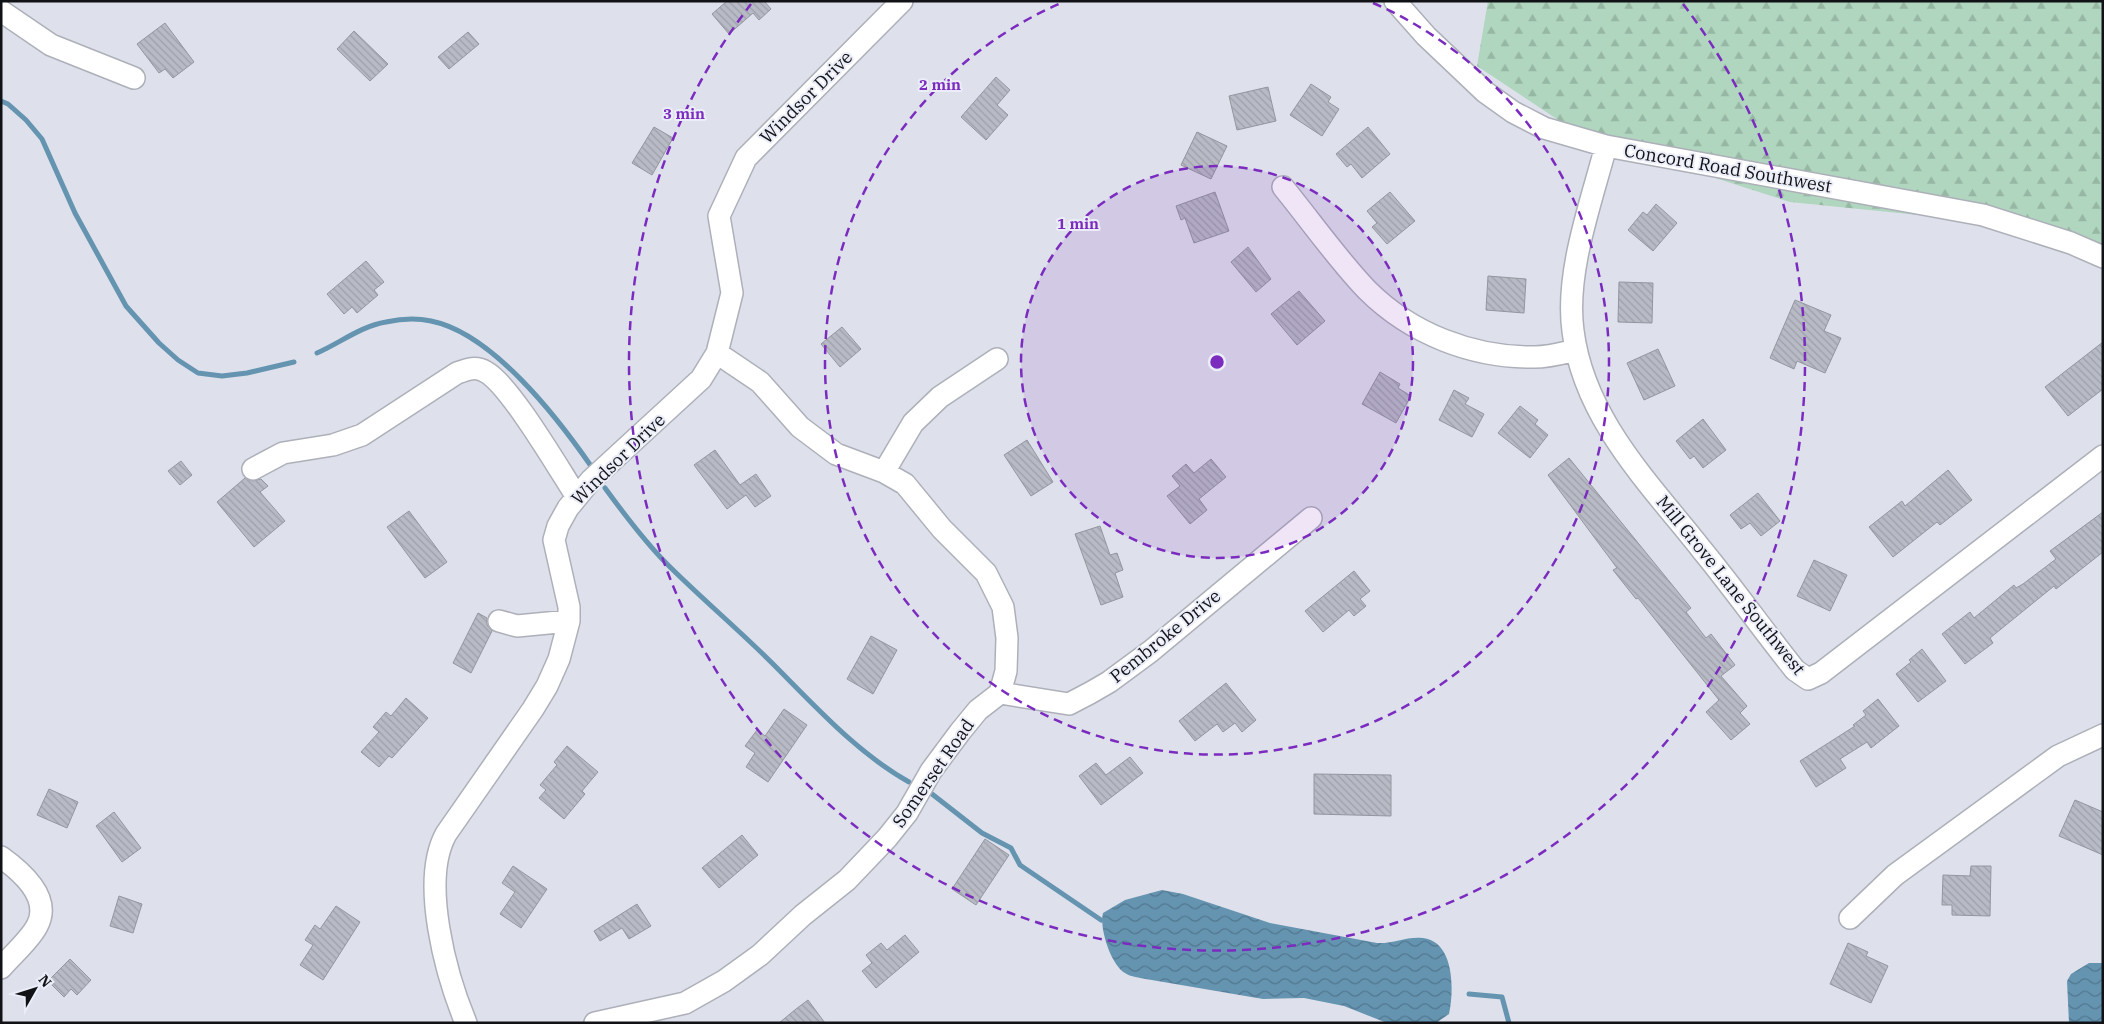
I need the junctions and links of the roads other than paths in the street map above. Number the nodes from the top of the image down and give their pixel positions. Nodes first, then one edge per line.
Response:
1 (902, 1) edge
2 (1395, 1) edge
3 (1, 11) edge
4 (134, 78) dead end
5 (1606, 146) junction
6 (1283, 187) dead end
7 (2103, 257) edge
8 (1576, 350) junction
9 (717, 353) junction
10 (997, 359) dead end
11 (2103, 456) edge
12 (252, 469) dead end
13 (884, 472) junction
14 (577, 497) junction
15 (1311, 518) dead end
16 (499, 621) dead end
17 (569, 621) junction
18 (1000, 693) junction
19 (2103, 735) edge
20 (1, 857) edge
21 (1850, 918) dead end
22 (1, 968) edge
23 (466, 1023) edge
24 (595, 1023) edge

1 - 9 street, Windsor Drive
2 - 5 street, Concord Road Southwest
3 - 4 street
5 - 7 street, Concord Road Southwest
5 - 8 street, Mill Grove Lane Southwest
6 - 8 street
8 - 11 street, Mill Grove Lane Southwest
9 - 13 street
9 - 14 street, Windsor Drive
10 - 13 street
12 - 14 street
13 - 18 street
14 - 17 street, Windsor Drive
15 - 18 street, Pembroke Drive
16 - 17 street
17 - 23 street, Windsor Drive
18 - 24 street, Somerset Road
19 - 21 street
20 - 22 street

